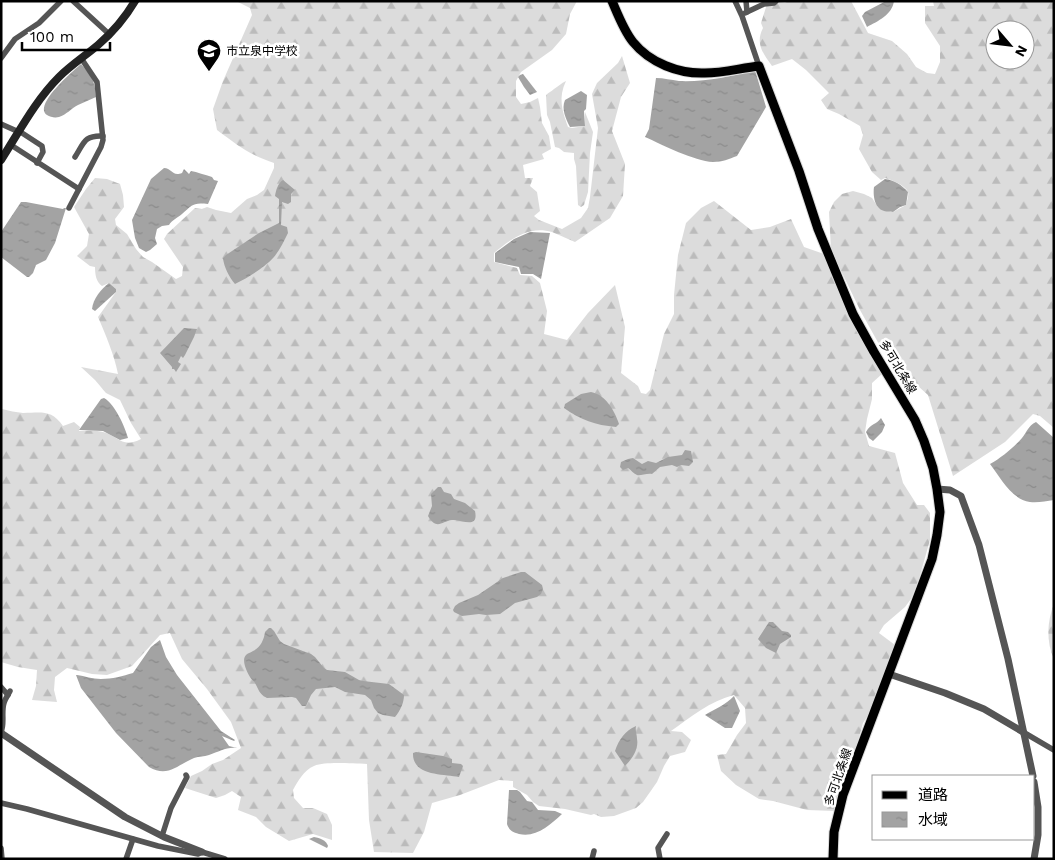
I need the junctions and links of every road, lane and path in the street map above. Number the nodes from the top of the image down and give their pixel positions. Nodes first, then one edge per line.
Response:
1 (62, 1) edge
2 (73, 1) edge
3 (135, 1) edge
4 (612, 1) edge
5 (735, 1) edge
6 (746, 1) edge
7 (776, 1) edge
8 (744, 14) junction
9 (109, 34) junction
10 (1, 58) edge
11 (81, 58) junction
12 (759, 66) junction
13 (1, 124) edge
14 (19, 131) junction
15 (103, 136) junction
16 (10, 145) junction
17 (75, 157) dead end
18 (1, 160) edge
19 (38, 163) junction
20 (79, 189) junction
21 (69, 208) dead end
22 (937, 489) junction
23 (889, 674) junction
24 (1, 687) edge
25 (1023, 732) junction
26 (1, 733) edge
27 (1054, 750) edge
28 (186, 775) dead end
29 (1032, 775) edge
30 (1035, 788) edge
31 (1, 803) edge
32 (667, 834) dead end
33 (163, 836) junction
34 (133, 839) junction
35 (158, 846) junction
36 (1, 848) edge
37 (202, 852) junction
38 (594, 852) dead end
39 (2, 859) edge
40 (126, 859) edge
41 (225, 859) edge
42 (592, 859) edge
43 (660, 859) edge
44 (831, 859) edge
45 (1034, 859) edge

1 - 10 street
2 - 9 street
3 - 9 main road
4 - 12 main road
5 - 8 street
6 - 8 street
7 - 8 street
8 - 12 street
9 - 11 main road
11 - 14 main road
11 - 15 street
12 - 22 main road, 多可北条線
13 - 14 street
14 - 16 main road
14 - 19 street
15 - 17 street
15 - 20 street
16 - 18 main road
16 - 19 street
19 - 20 street
20 - 21 street
22 - 23 main road, 多可北条線
22 - 25 street
23 - 25 street
23 - 44 main road, 多可北条線
24 - 26 street
25 - 27 street
25 - 29 street
26 - 33 street
28 - 33 street
30 - 45 street
31 - 34 street
32 - 43 street
33 - 35 street
33 - 37 street
34 - 35 street
34 - 40 street
35 - 37 street
36 - 39 street
37 - 41 street
38 - 42 street

